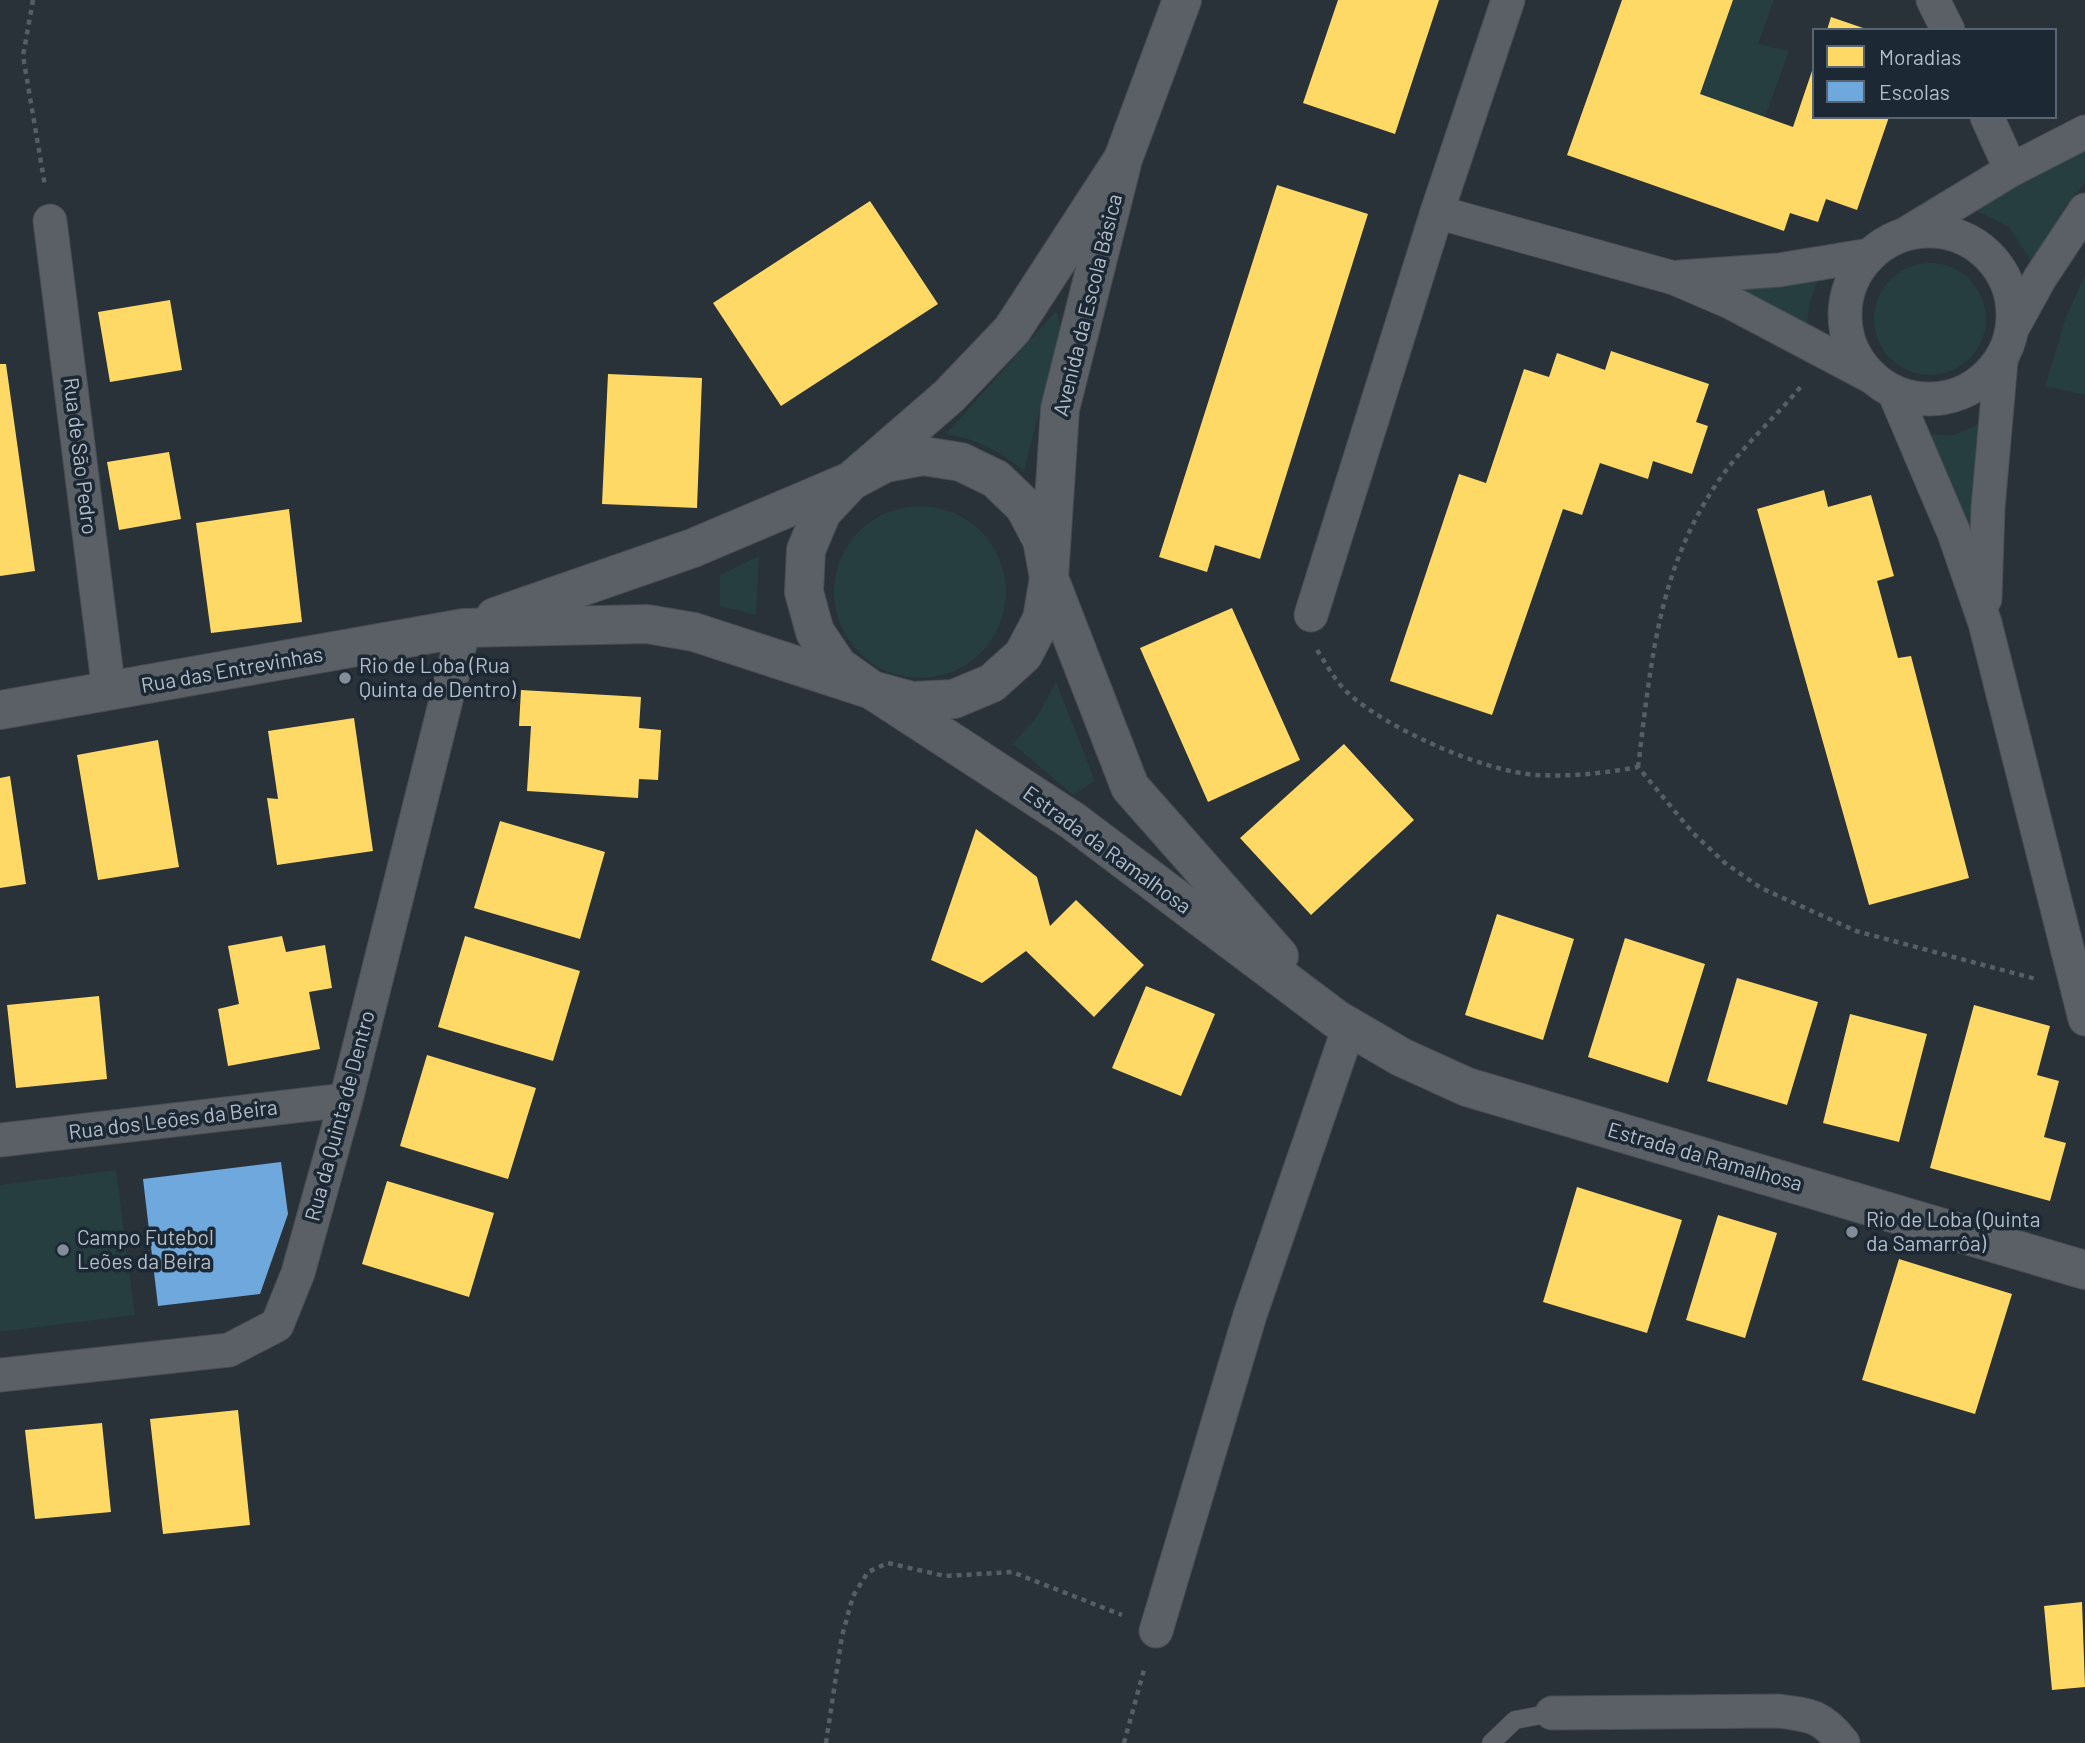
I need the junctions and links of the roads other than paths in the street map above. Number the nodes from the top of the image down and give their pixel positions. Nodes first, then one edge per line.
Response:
1 (1182, 0) edge
2 (1508, 0) edge
3 (1933, 0) edge
4 (1947, 28) edge
5 (1988, 119) edge
6 (2085, 132) edge
7 (1124, 159) junction
8 (2011, 170) junction
9 (2085, 210) edge
10 (1437, 212) junction
11 (50, 221) road end
12 (1905, 234) junction
13 (1870, 255) junction
14 (1674, 278) junction
15 (2013, 327) junction
16 (2001, 361) junction
17 (1882, 384) junction
18 (850, 481) junction
19 (1049, 578) junction
20 (1311, 615) road end
21 (1984, 623) junction
22 (464, 628) junction
23 (872, 690) junction
24 (109, 692) junction
25 (0, 710) edge
26 (2081, 1004) edge
27 (1342, 1023) junction
28 (346, 1100) junction
29 (0, 1140) edge
30 (2085, 1270) edge
31 (0, 1375) edge
32 (1156, 1631) road end
33 (1552, 1713) joint
34 (1491, 1743) edge
35 (1843, 1743) edge

1 - 7 street, Avenida da Escola Básica
2 - 10 street
3 - 4 street
5 - 8 street
6 - 8 street
7 - 18 street, Avenida da Escola Básica
7 - 19 street, Avenida da Escola Básica
8 - 12 street
9 - 15 street
10 - 14 street
10 - 20 street
11 - 24 street, Rua de São Pedro
12 - 13 street
12 - 15 street
13 - 14 street
13 - 17 street
14 - 17 street
15 - 16 street
16 - 17 street
16 - 21 street
17 - 21 street
18 - 19 street, Avenida da Escola Básica
18 - 22 street, Rua das Entrevinhas
18 - 23 street, Avenida da Escola Básica
19 - 23 street, Avenida da Escola Básica
19 - 27 street, Estrada da Ramalhosa
21 - 26 street
22 - 23 street, Rua das Entrevinhas
22 - 24 street, Rua das Entrevinhas
22 - 28 street, Rua da Quinta de Dentro
23 - 27 street, Estrada da Ramalhosa
24 - 25 street, Rua das Entrevinhas
27 - 30 street, Estrada da Ramalhosa
27 - 32 street
28 - 29 street, Rua dos Leões da Beira
28 - 31 street, Rua da Quinta de Dentro
33 - 34 lane
33 - 35 street

